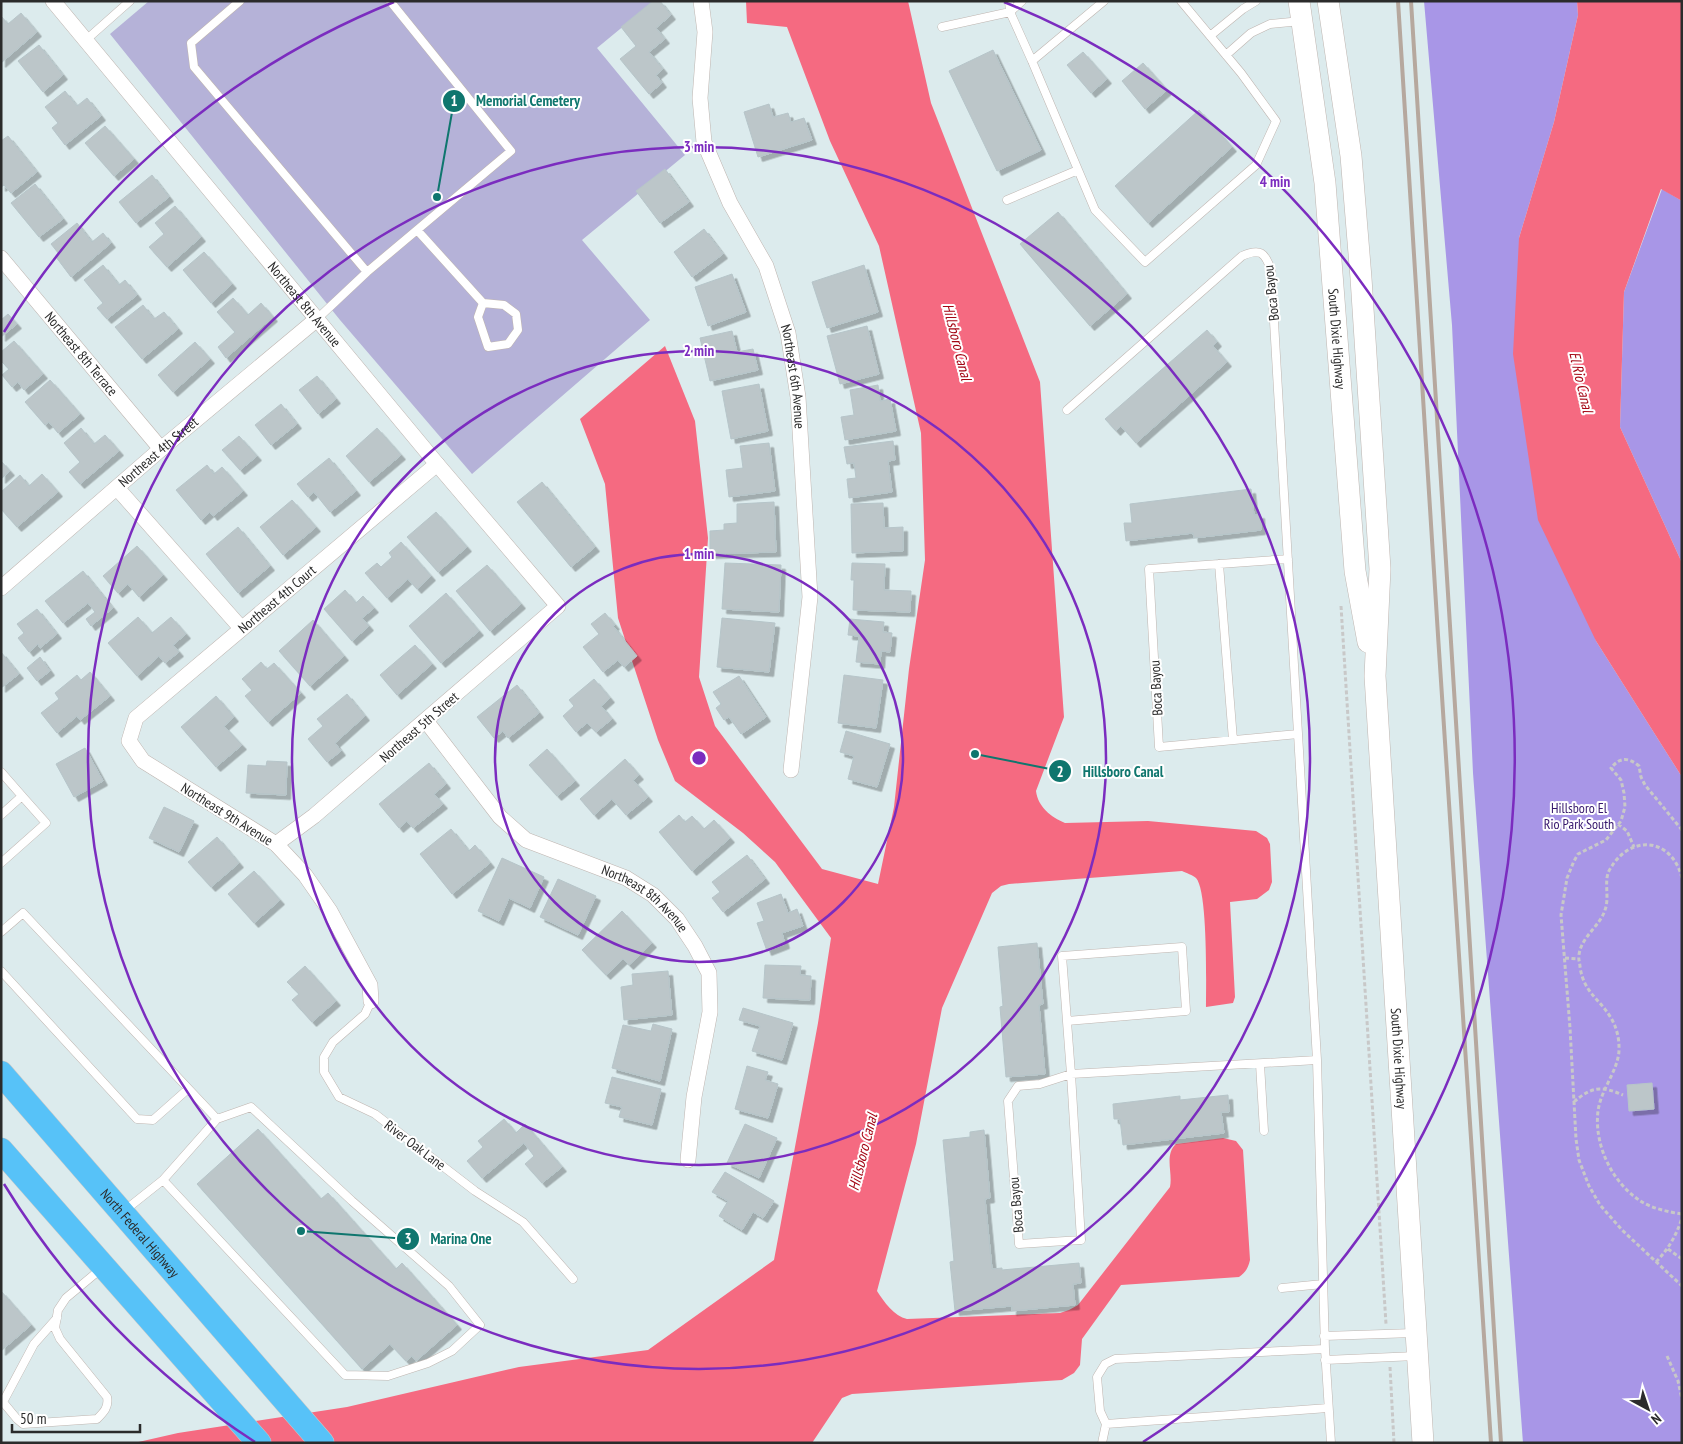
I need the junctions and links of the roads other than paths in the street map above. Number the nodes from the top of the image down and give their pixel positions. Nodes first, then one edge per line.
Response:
1 (53, 1) edge
2 (115, 1) edge
3 (130, 1) edge
4 (240, 1) edge
5 (390, 1) edge
6 (701, 1) edge
7 (1009, 1) edge
8 (1022, 1) edge
9 (1104, 1) edge
10 (1181, 1) edge
11 (1256, 1) edge
12 (1310, 1) edge
13 (1328, 1) edge
14 (1336, 1) edge
15 (122, 9) junction
16 (1300, 11) edge
17 (1010, 12) junction
18 (942, 27) dead end
19 (1210, 36) junction
20 (1334, 38) junction
21 (86, 40) junction
22 (1226, 55) junction
23 (1032, 61) junction
24 (1078, 170) junction
25 (1007, 200) dead end
26 (417, 230) junction
27 (1, 258) edge
28 (367, 272) junction
29 (483, 303) junction
30 (318, 319) junction
31 (1067, 410) dead end
32 (161, 449) junction
33 (438, 464) junction
34 (117, 488) junction
35 (1288, 559) junction
36 (1219, 564) junction
37 (4, 580) edge
38 (558, 606) joint
39 (241, 628) junction
40 (1375, 676) junction
41 (426, 721) junction
42 (1298, 734) junction
43 (1234, 740) junction
44 (129, 741) joint
45 (791, 770) dead end
46 (1, 772) edge
47 (22, 796) junction
48 (1, 814) edge
49 (276, 844) junction
50 (1, 862) edge
51 (1, 932) edge
52 (1, 971) edge
53 (371, 1001) joint
54 (1067, 1021) junction
55 (1317, 1060) junction
56 (1260, 1064) junction
57 (1, 1074) edge
58 (1071, 1074) junction
59 (188, 1089) junction
60 (217, 1119) junction
61 (1264, 1132) dead end
62 (1, 1150) edge
63 (688, 1160) dead end
64 (163, 1180) junction
65 (123, 1213) junction
66 (104, 1266) junction
67 (574, 1279) dead end
68 (1323, 1284) junction
69 (1282, 1288) dead end
70 (57, 1318) junction
71 (1416, 1333) junction
72 (1324, 1336) junction
73 (1325, 1349) junction
74 (1417, 1356) junction
75 (1325, 1360) junction
76 (1328, 1408) junction
77 (1106, 1424) junction
78 (258, 1443) edge
79 (322, 1443) edge
80 (1102, 1443) edge
81 (1331, 1443) edge
82 (1423, 1443) edge

1 - 21 street, Northeast 8th Avenue
2 - 15 lane
3 - 15 lane
4 - 28 lane
5 - 26 lane
6 - 45 street, Northeast 6th Avenue
7 - 17 lane
8 - 17 lane
9 - 23 lane
10 - 19 lane
11 - 19 lane
12 - 20 main road
13 - 20 main road
14 - 20 main road
15 - 21 lane
16 - 22 lane
16 - 40 main road, South Dixie Highway
17 - 18 lane
17 - 23 lane
19 - 22 lane
20 - 40 main road, South Dixie Highway
21 - 30 street, Northeast 8th Avenue
22 - 24 lane
23 - 24 lane
24 - 25 lane
26 - 28 lane
26 - 29 lane
27 - 32 street, Northeast 8th Terrace
28 - 30 lane
29 - 29 lane
30 - 32 street, Northeast 4th Street
30 - 33 street, Northeast 8th Avenue
31 - 35 lane, Boca Bayou
32 - 34 street, Northeast 4th Street
33 - 38 street, Northeast 8th Avenue
33 - 39 street, Northeast 4th Court
34 - 37 street, Northeast 4th Street
34 - 39 street
35 - 36 lane, Boca Bayou
35 - 42 lane, Boca Bayou
36 - 43 lane
36 - 43 lane, Boca Bayou
38 - 41 street, Northeast 5th Street
39 - 44 street, Northeast 4th Court
40 - 71 main road, South Dixie Highway
41 - 49 street, Northeast 5th Street
41 - 63 street, Northeast 8th Avenue
42 - 43 lane, Boca Bayou
42 - 55 lane, Boca Bayou
44 - 49 street, Northeast 9th Avenue
46 - 47 lane
47 - 48 lane
47 - 50 lane
49 - 53 street, Northeast 9th Avenue
51 - 59 lane
52 - 59 lane
53 - 67 lane, River Oak Lane
54 - 54 lane, Boca Bayou
54 - 58 lane, Boca Bayou
55 - 56 lane, Boca Bayou
55 - 68 lane, Boca Bayou
56 - 58 lane, Boca Bayou
56 - 61 lane
57 - 65 main road, North Federal Highway
58 - 58 lane, Boca Bayou
59 - 60 lane
60 - 64 lane
60 - 64 lane
62 - 66 main road
64 - 65 lane
65 - 79 main road, North Federal Highway
66 - 70 lane
66 - 78 main road
68 - 69 lane
68 - 72 lane, Boca Bayou
70 - 70 lane
71 - 72 lane
71 - 74 main road, South Dixie Highway
72 - 73 lane, Boca Bayou
73 - 75 lane, Boca Bayou
73 - 77 lane
74 - 75 lane
74 - 82 main road, South Dixie Highway
75 - 76 lane, Boca Bayou
76 - 77 lane
76 - 81 lane, Boca Bayou
77 - 80 lane

